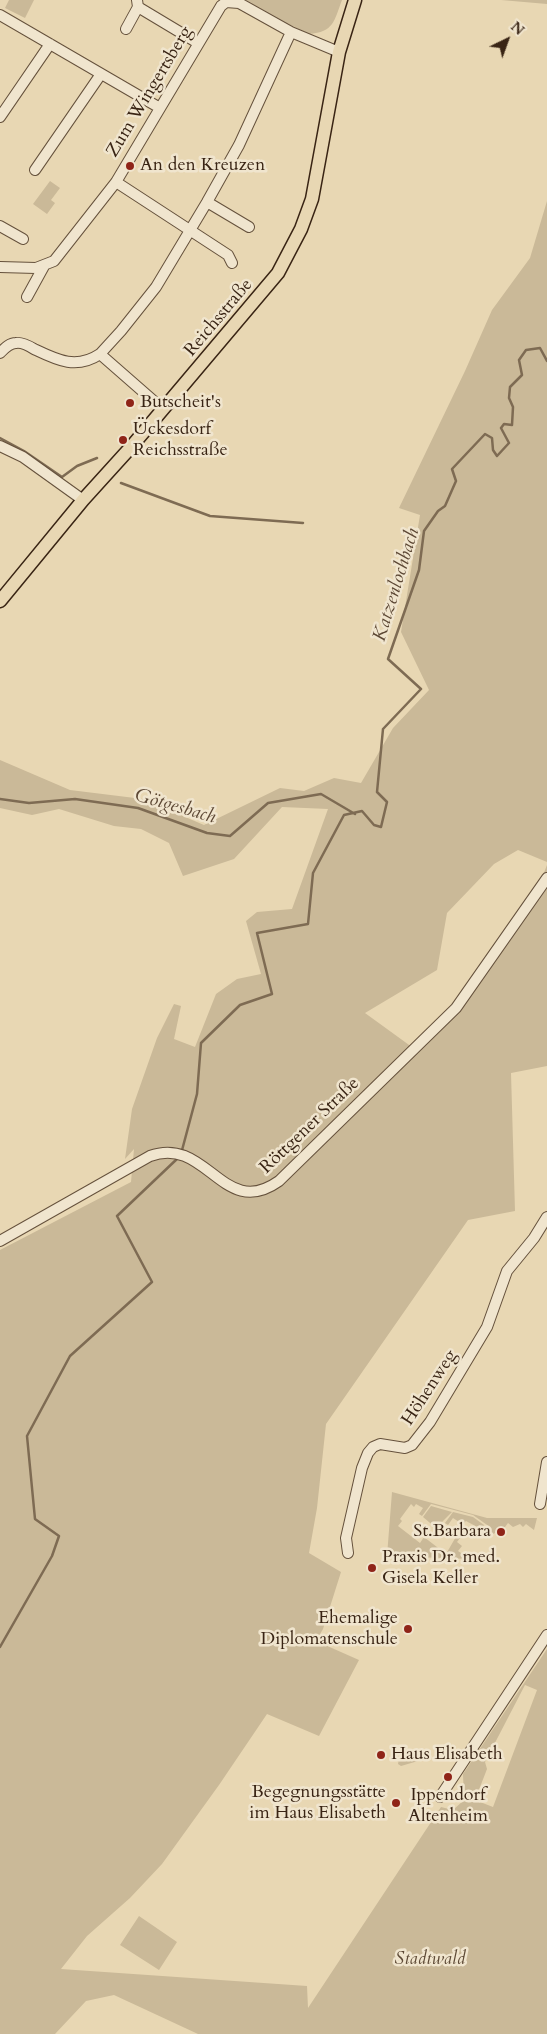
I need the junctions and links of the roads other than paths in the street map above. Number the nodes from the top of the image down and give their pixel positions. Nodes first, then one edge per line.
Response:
1 (354, 0) edge
2 (137, 4) edge
3 (0, 15) edge
4 (126, 29) dead end
5 (291, 32) junction
6 (198, 43) junction
7 (50, 44) junction
8 (339, 52) junction
9 (101, 74) junction
10 (160, 108) junction
11 (0, 117) edge
12 (35, 170) dead end
13 (116, 182) junction
14 (207, 202) junction
15 (0, 226) edge
16 (249, 227) dead end
17 (190, 230) junction
18 (23, 238) dead end
19 (232, 263) dead end
20 (44, 266) junction
21 (0, 267) edge
22 (27, 296) dead end
23 (0, 354) edge
24 (100, 354) junction
25 (156, 404) dead end
26 (0, 446) edge
27 (83, 500) junction
28 (0, 601) edge
29 (547, 878) edge
30 (547, 1217) edge
31 (0, 1241) edge
32 (547, 1462) edge
33 (540, 1504) dead end
34 (348, 1554) dead end
35 (547, 1635) edge
36 (440, 1798) dead end

1 - 8 main road, Reichsstraße
2 - 4 street
2 - 6 street
3 - 7 street
5 - 6 street, Zum Wingertsberg
5 - 8 street, Zum Wingertsberg
5 - 14 street
6 - 10 street, Zum Wingertsberg
7 - 9 street
7 - 11 street
8 - 27 main road, Reichsstraße
9 - 10 street
9 - 12 street
10 - 13 street, Zum Wingertsberg
13 - 17 street
13 - 20 street, Zum Wingertsberg
14 - 16 street
14 - 17 street
15 - 18 street
17 - 19 street
17 - 24 street
20 - 21 street
20 - 22 street, Zum Wingertsberg
23 - 24 street
24 - 25 street
26 - 27 street
27 - 28 main road, Reichsstraße
29 - 31 street, Röttgener Straße
30 - 34 street, Höhenweg
32 - 33 street
35 - 36 street

